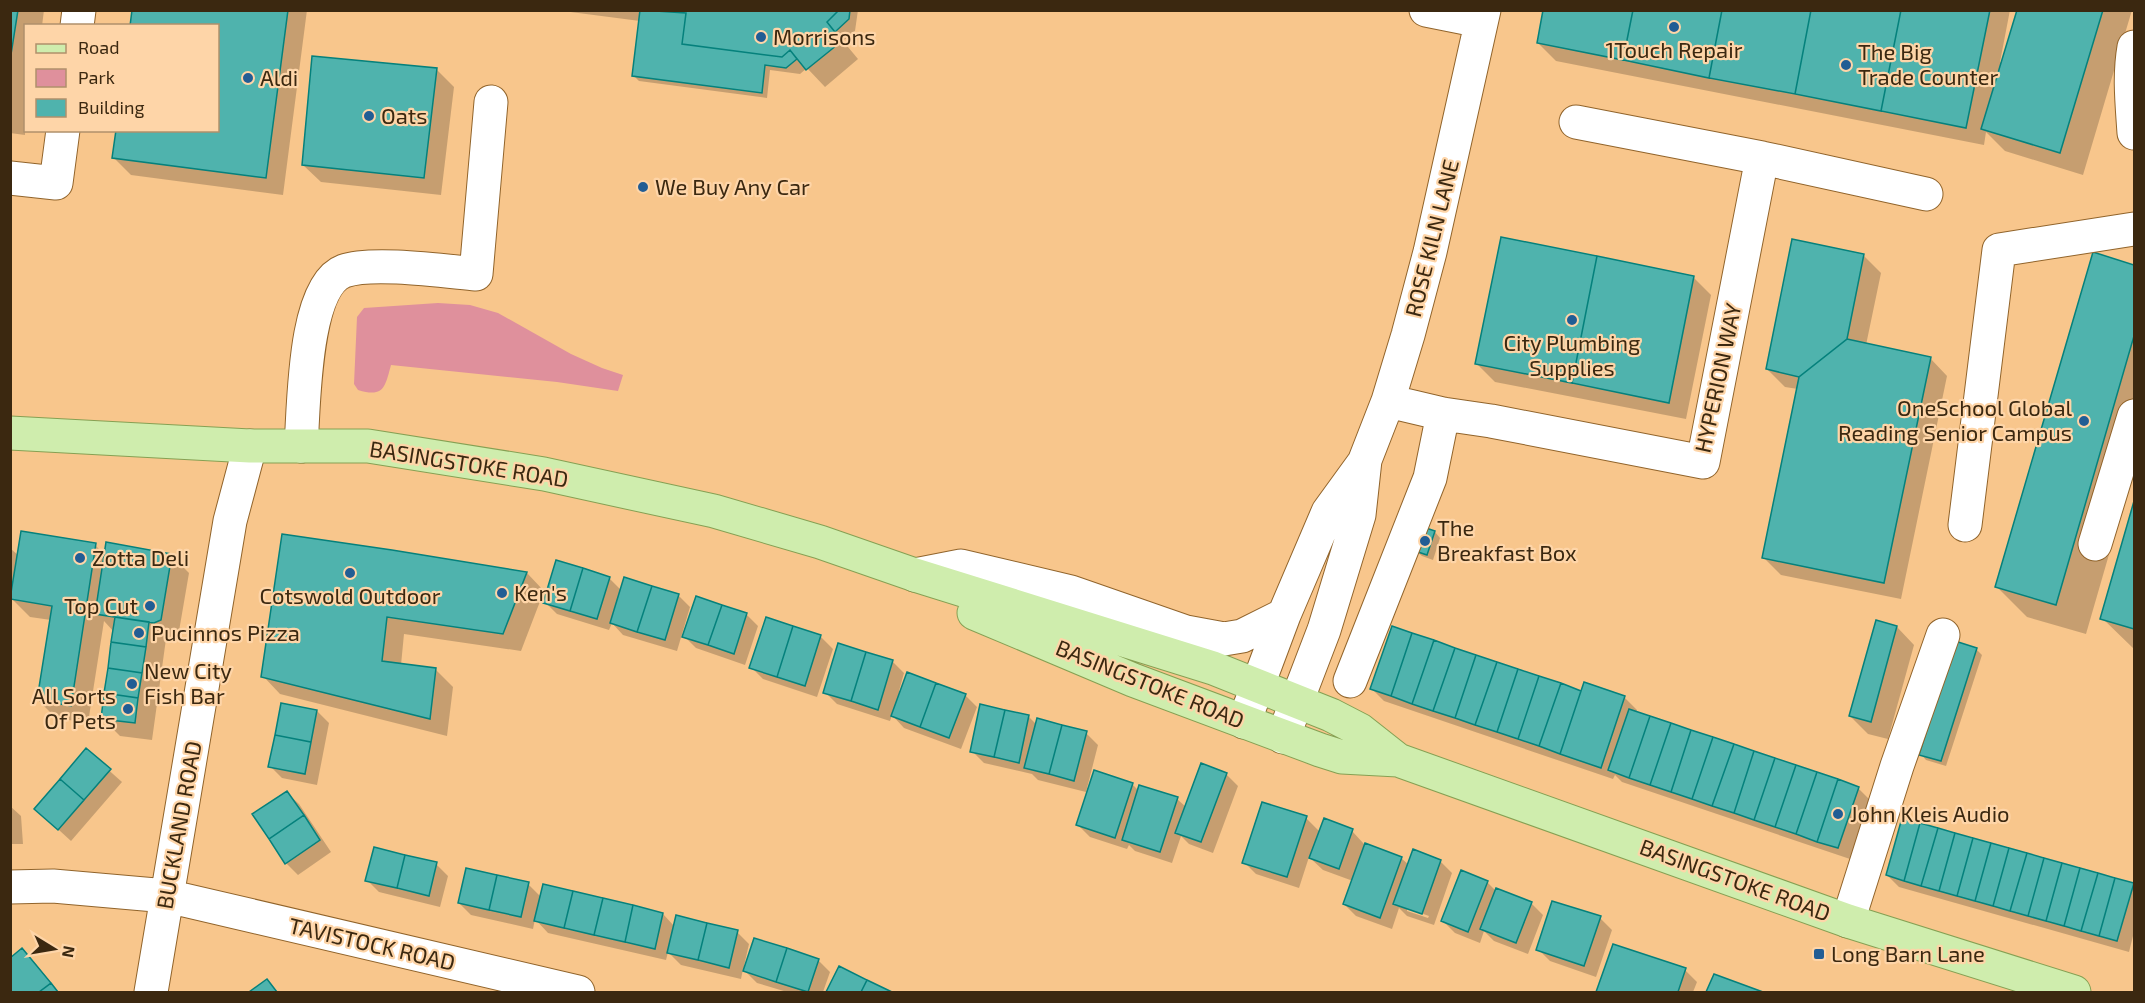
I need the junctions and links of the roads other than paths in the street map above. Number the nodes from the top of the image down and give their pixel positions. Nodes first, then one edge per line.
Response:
1 (1426, 10) edge
2 (1483, 16) edge
3 (2134, 46) edge
4 (491, 102) dead end
5 (1576, 122) dead end
6 (63, 132) edge
7 (2134, 133) edge
8 (1762, 158) junction
9 (10, 178) edge
10 (1926, 194) dead end
11 (2134, 229) edge
12 (1388, 401) junction
13 (1443, 414) junction
14 (2134, 416) edge
15 (10, 433) edge
16 (250, 446) junction
17 (301, 446) junction
18 (1365, 460) junction
19 (1965, 525) dead end
20 (2095, 544) dead end
21 (915, 575) junction
22 (1284, 615) junction
23 (1943, 635) dead end
24 (1350, 681) dead end
25 (1257, 686) junction
26 (1296, 701) junction
27 (1244, 722) junction
28 (1283, 737) junction
29 (1398, 760) junction
30 (10, 887) edge
31 (167, 896) junction
32 (1848, 921) junction
33 (2032, 987) edge
34 (151, 993) edge
35 (578, 993) edge
36 (2074, 993) edge

1 - 2 street
2 - 12 street, ROSE KILN LANE
3 - 7 street
4 - 17 street
5 - 8 street
6 - 9 street
8 - 10 street
8 - 13 street, HYPERION WAY
11 - 19 street
12 - 13 street, HYPERION WAY
12 - 18 street, ROSE KILN LANE
13 - 24 street
14 - 20 street
15 - 16 main road, BASINGSTOKE ROAD
16 - 17 main road, BASINGSTOKE ROAD
16 - 31 street, BUCKLAND ROAD
17 - 21 main road, BASINGSTOKE ROAD
18 - 22 street, ROSE KILN LANE
18 - 26 street, ROSE KILN LANE
21 - 22 street
21 - 25 main road, BASINGSTOKE ROAD
21 - 27 main road, BASINGSTOKE ROAD
22 - 25 street, ROSE KILN LANE
23 - 32 street
25 - 26 main road, BASINGSTOKE ROAD
25 - 27 street, ROSE KILN LANE
26 - 28 street, ROSE KILN LANE
26 - 29 main road, BASINGSTOKE ROAD
27 - 28 main road, BASINGSTOKE ROAD
28 - 29 main road, BASINGSTOKE ROAD
29 - 32 main road, BASINGSTOKE ROAD
30 - 31 street, TAVISTOCK ROAD
31 - 34 street, BUCKLAND ROAD
31 - 35 street, TAVISTOCK ROAD
32 - 33 main road, BASINGSTOKE ROAD
33 - 36 main road, BASINGSTOKE ROAD

